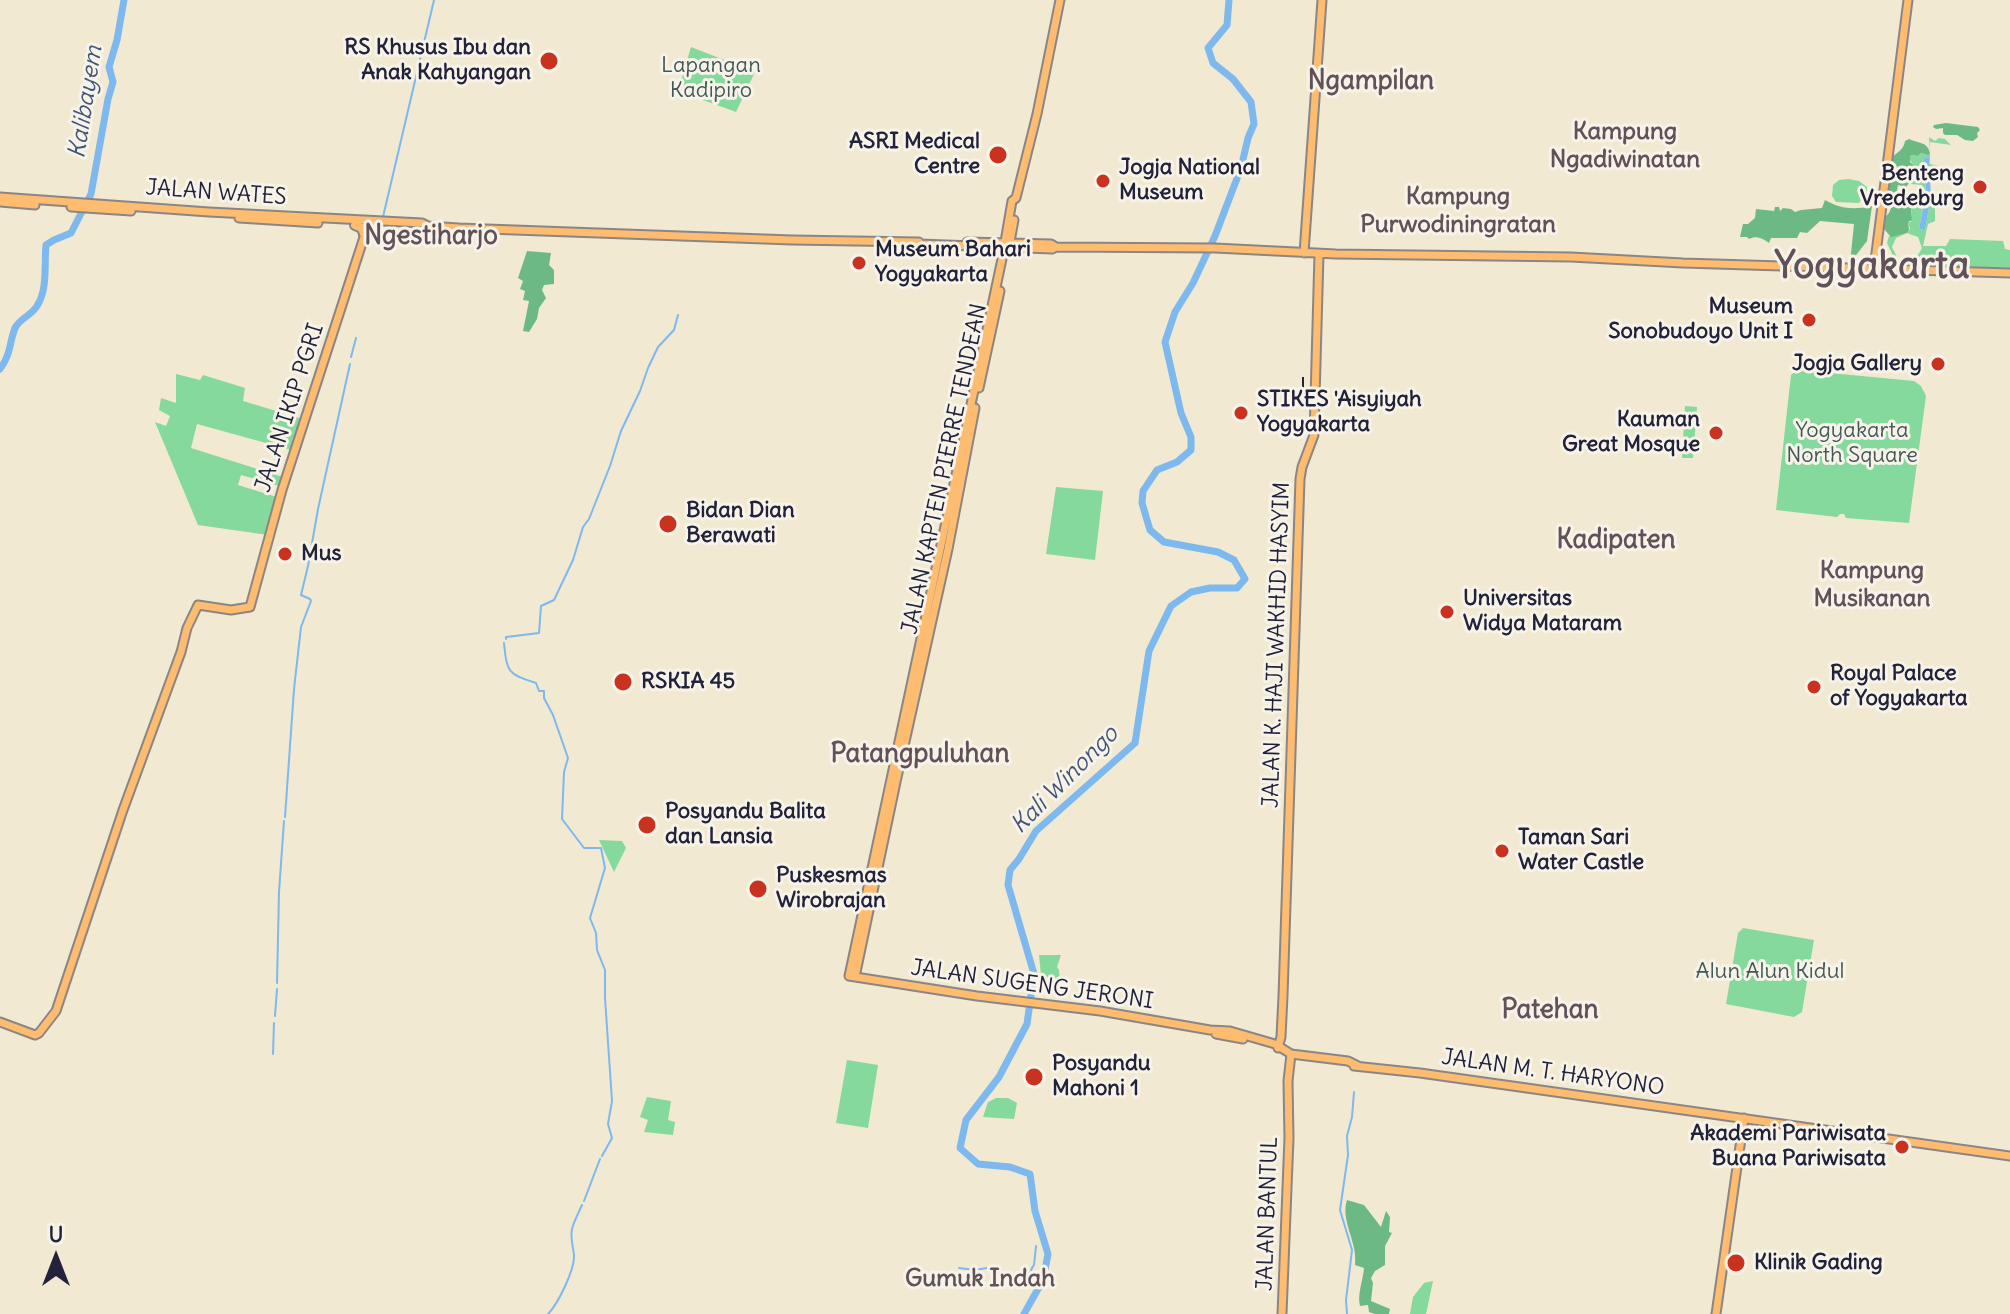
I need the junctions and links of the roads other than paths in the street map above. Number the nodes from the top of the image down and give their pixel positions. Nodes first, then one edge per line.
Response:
1 (1060, 0) edge
2 (1322, 0) edge
3 (1908, 0) edge
4 (0, 200) edge
5 (96, 206) junction
6 (355, 225) joint
7 (370, 226) junction
8 (991, 245) junction
9 (1008, 246) junction
10 (1304, 253) junction
11 (1319, 254) junction
12 (1874, 269) junction
13 (2010, 275) edge
14 (852, 977) joint
15 (0, 1022) edge
16 (1276, 1046) junction
17 (1293, 1056) junction
18 (1744, 1118) junction
19 (2010, 1156) edge
20 (1282, 1314) edge
21 (1716, 1314) edge

1 - 9 main road, JALAN KAPTEN PIERRE TENDEAN
2 - 10 main road
3 - 12 main road
4 - 5 main road, JALAN WATES
5 - 6 main road, JALAN WATES
5 - 7 main road, JALAN WATES
6 - 7 highway
7 - 8 main road, JALAN WATES
7 - 15 main road, JALAN IKIP PGRI
8 - 9 main road, JALAN WATES
8 - 9 main road
9 - 10 main road, JALAN WATES
9 - 14 main road, JALAN KAPTEN PIERRE TENDEAN
10 - 11 main road, JALAN WATES
11 - 12 main road, JALAN WATES
11 - 16 main road, JALAN K. HAJI WAKHID HASYIM
12 - 13 main road, JALAN WATES
14 - 16 main road, JALAN SUGENG JERONI
16 - 17 main road, JALAN M. T. HARYONO
17 - 18 main road, JALAN M. T. HARYONO
17 - 20 main road, JALAN BANTUL
18 - 19 main road, JALAN M. T. HARYONO
18 - 21 main road

